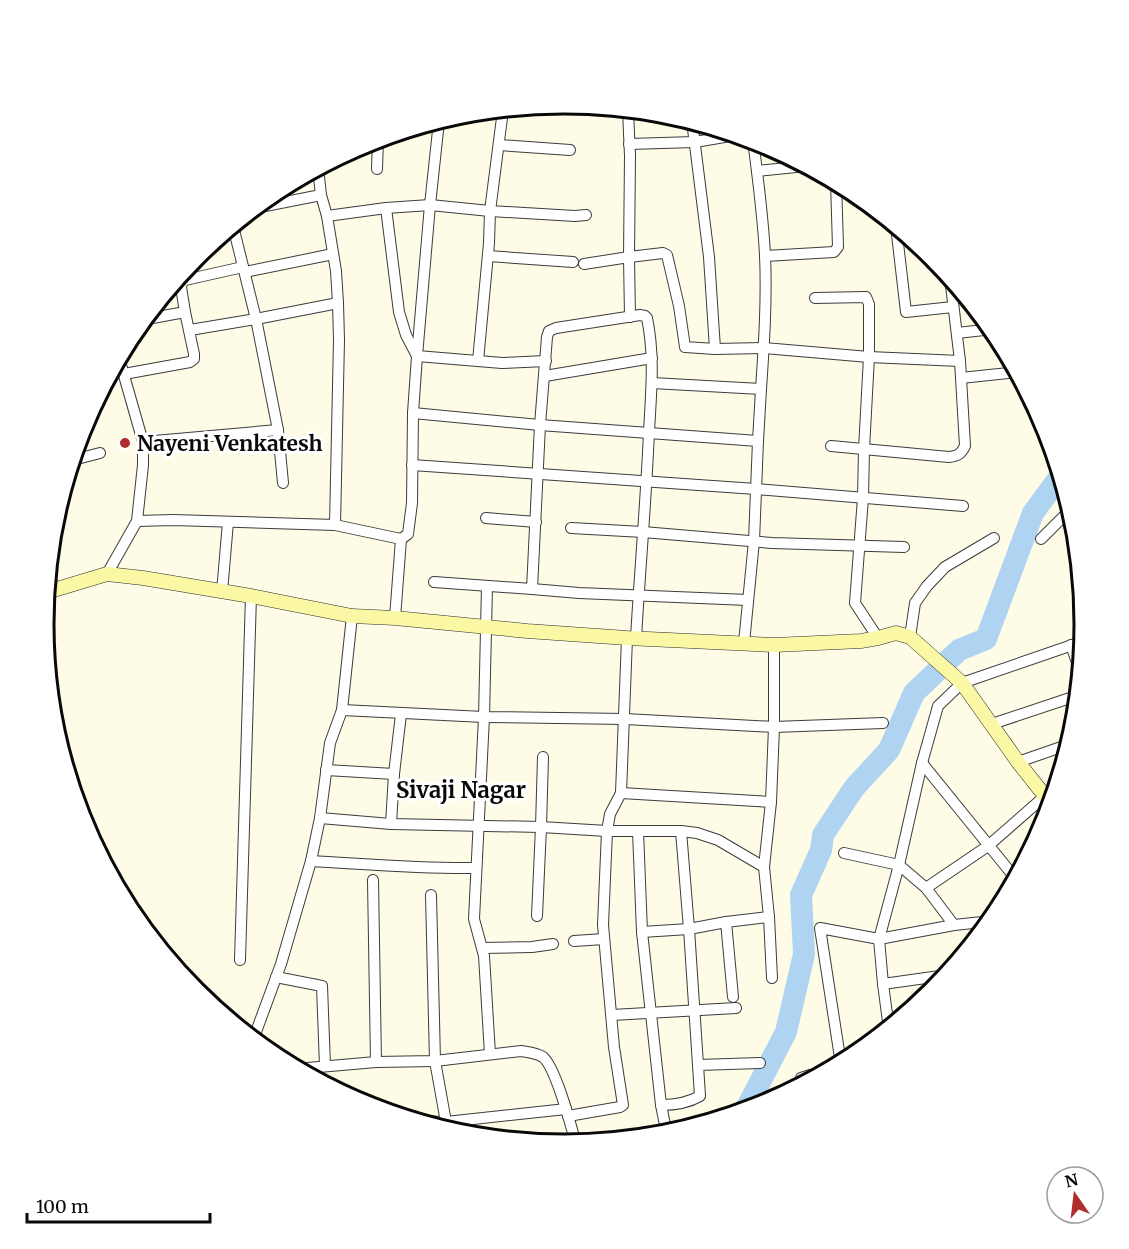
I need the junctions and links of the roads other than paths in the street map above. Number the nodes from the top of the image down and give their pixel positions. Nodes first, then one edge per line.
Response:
1 (502, 118) edge
2 (628, 118) edge
3 (438, 130) edge
4 (693, 130) edge
5 (719, 138) edge
6 (695, 142) junction
7 (629, 144) junction
8 (499, 145) junction
9 (378, 150) edge
10 (570, 150) dead end
11 (754, 151) edge
12 (791, 168) edge
13 (377, 170) dead end
14 (757, 171) junction
15 (319, 177) edge
16 (836, 192) edge
17 (321, 195) junction
18 (275, 204) edge
19 (430, 205) junction
20 (386, 208) junction
21 (490, 211) junction
22 (586, 215) dead end
23 (327, 216) junction
24 (235, 235) edge
25 (897, 238) edge
26 (333, 254) junction
27 (488, 256) junction
28 (765, 256) junction
29 (628, 257) junction
30 (244, 270) junction
31 (189, 279) edge
32 (181, 288) edge
33 (951, 292) edge
34 (815, 298) dead end
35 (338, 303) junction
36 (953, 307) junction
37 (185, 312) junction
38 (157, 317) edge
39 (630, 317) junction
40 (256, 319) junction
41 (190, 330) junction
42 (981, 330) edge
43 (957, 333) junction
44 (764, 348) junction
45 (714, 349) junction
46 (417, 356) junction
47 (869, 357) junction
48 (652, 358) junction
49 (478, 361) junction
50 (546, 361) junction
51 (960, 361) junction
52 (122, 369) edge
53 (1009, 373) edge
54 (124, 374) junction
55 (544, 376) junction
56 (961, 378) junction
57 (652, 383) junction
58 (761, 389) junction
59 (413, 413) junction
60 (540, 425) junction
61 (278, 430) junction
62 (649, 432) junction
63 (758, 441) junction
64 (143, 442) junction
65 (831, 446) dead end
66 (864, 449) junction
67 (100, 453) dead end
68 (82, 458) edge
69 (412, 465) junction
70 (538, 474) junction
71 (283, 483) dead end
72 (647, 483) junction
73 (756, 489) junction
74 (863, 498) junction
75 (963, 506) dead end
76 (1063, 517) edge
77 (486, 518) dead end
78 (137, 521) junction
79 (228, 522) junction
80 (536, 522) junction
81 (335, 525) junction
82 (571, 528) dead end
83 (643, 532) junction
84 (401, 538) junction
85 (994, 538) dead end
86 (1041, 539) dead end
87 (754, 541) junction
88 (860, 545) junction
89 (904, 547) dead end
90 (107, 574) junction
91 (434, 582) dead end
92 (486, 586) junction
93 (55, 589) edge
94 (532, 589) junction
95 (222, 592) junction
96 (638, 595) junction
97 (251, 596) junction
98 (748, 600) junction
99 (352, 616) junction
100 (395, 618) junction
101 (485, 626) junction
102 (910, 637) junction
103 (631, 638) junction
104 (878, 638) junction
105 (744, 643) junction
106 (1074, 644) edge
107 (774, 645) junction
108 (1071, 645) junction
109 (1074, 654) edge
110 (962, 683) junction
111 (1070, 698) edge
112 (342, 710) junction
113 (401, 714) junction
114 (484, 717) junction
115 (625, 719) junction
116 (883, 723) dead end
117 (992, 724) junction
118 (774, 727) junction
119 (1060, 747) edge
120 (543, 757) dead end
121 (1018, 762) junction
122 (922, 763) junction
123 (326, 770) junction
124 (394, 774) junction
125 (621, 793) junction
126 (1046, 793) edge
127 (771, 802) junction
128 (1042, 805) edge
129 (320, 818) junction
130 (391, 824) junction
131 (478, 825) junction
132 (541, 827) junction
133 (607, 831) junction
134 (638, 831) junction
135 (681, 831) junction
136 (988, 846) junction
137 (844, 853) dead end
138 (311, 861) junction
139 (899, 865) junction
140 (764, 867) junction
141 (476, 868) junction
142 (1011, 873) edge
143 (373, 880) dead end
144 (926, 888) junction
145 (431, 895) dead end
146 (537, 916) dead end
147 (769, 917) junction
148 (726, 922) junction
149 (979, 922) edge
150 (954, 924) junction
151 (689, 929) junction
152 (642, 932) junction
153 (604, 939) junction
154 (879, 939) junction
155 (574, 941) dead end
156 (553, 944) dead end
157 (482, 948) junction
158 (240, 960) dead end
159 (276, 977) junction
160 (933, 977) edge
161 (772, 978) dead end
162 (883, 984) junction
163 (694, 1011) junction
164 (652, 1014) junction
165 (612, 1016) junction
166 (890, 1018) edge
167 (256, 1031) edge
168 (490, 1054) junction
169 (839, 1055) edge
170 (435, 1061) junction
171 (376, 1062) junction
172 (760, 1063) dead end
173 (698, 1065) junction
174 (326, 1066) junction
175 (310, 1068) edge
176 (661, 1105) junction
177 (567, 1113) junction
178 (445, 1121) edge
179 (462, 1124) edge
180 (665, 1125) edge
181 (573, 1135) edge

1 - 8 street
2 - 7 street
3 - 19 street
4 - 6 street
5 - 6 street
6 - 7 street
6 - 45 street
7 - 29 street
8 - 10 street
8 - 21 street
9 - 13 street
11 - 14 street
12 - 14 street
14 - 28 street
15 - 17 street
16 - 28 street
17 - 18 street
17 - 23 street
19 - 20 street
19 - 21 street
19 - 46 street
20 - 23 street
20 - 46 street
21 - 22 street
21 - 27 street
23 - 26 street
24 - 30 street
25 - 36 street
26 - 30 street
26 - 35 street
27 - 29 street
27 - 49 street
28 - 44 street
29 - 39 street
29 - 45 street
30 - 31 street
30 - 40 street
32 - 37 street
33 - 36 street
34 - 47 street
35 - 40 street
35 - 81 street
36 - 43 street
37 - 38 street
37 - 41 street
39 - 48 street
39 - 50 street
40 - 41 street
40 - 61 street
41 - 54 street
42 - 43 street
43 - 51 street
44 - 45 street
44 - 47 street
44 - 58 street
46 - 49 street
46 - 59 street
47 - 51 street
47 - 66 street
48 - 55 street
48 - 57 street
49 - 50 street
50 - 55 street
51 - 56 street
52 - 54 street
53 - 56 street
54 - 64 street
55 - 60 street
56 - 66 street
57 - 58 street
57 - 62 street
58 - 63 street
59 - 60 street
59 - 69 street
60 - 62 street
60 - 70 street
61 - 64 street
61 - 71 street
62 - 63 street
62 - 72 street
63 - 73 street
64 - 78 street
65 - 66 street
66 - 74 street
67 - 68 street
69 - 70 street
69 - 84 street
70 - 72 street
70 - 80 street
72 - 73 street
72 - 83 street
73 - 74 street
73 - 87 street
74 - 75 street
74 - 88 street
76 - 86 street
77 - 80 street
78 - 79 street
78 - 90 street
79 - 81 street
79 - 95 street
80 - 94 street
81 - 84 street
82 - 83 street
83 - 87 street
83 - 96 street
84 - 100 street
85 - 102 street
87 - 88 street
87 - 98 street
88 - 89 street
88 - 104 street
90 - 93 street
90 - 95 street
91 - 92 street
92 - 94 street
92 - 101 street
94 - 96 street
95 - 97 street
96 - 98 street
96 - 103 street
97 - 99 street
97 - 158 street
98 - 105 street
99 - 100 street
99 - 112 street
100 - 101 street
101 - 103 street
101 - 114 street
102 - 104 street
102 - 110 street
103 - 105 street
103 - 115 street
104 - 107 street
105 - 107 street
106 - 108 street
107 - 118 street
108 - 109 street
108 - 110 street
110 - 117 street
110 - 122 street
111 - 117 street
112 - 113 street
112 - 123 street
113 - 114 street
113 - 124 street
114 - 115 street
114 - 131 street
115 - 118 street
115 - 125 street
116 - 118 street
117 - 121 street
118 - 127 street
119 - 121 street
120 - 132 street
121 - 126 street
122 - 136 street
122 - 139 street
123 - 124 street
123 - 129 street
124 - 130 street
125 - 127 street
125 - 133 street
127 - 140 street
128 - 136 street
129 - 130 street
129 - 138 street
130 - 131 street
131 - 132 street
131 - 141 street
132 - 133 street
132 - 146 street
133 - 134 street
133 - 153 street
134 - 135 street
134 - 152 street
135 - 140 street
135 - 151 street
136 - 142 street
136 - 144 street
137 - 139 street
138 - 141 street
138 - 159 street
139 - 144 street
139 - 154 street
140 - 147 street
141 - 157 street
143 - 171 street
144 - 150 street
145 - 170 street
147 - 148 street
147 - 161 street
148 - 151 street
148 - 163 street
149 - 150 street
150 - 154 street
151 - 152 street
151 - 163 street
152 - 164 street
153 - 155 street
153 - 165 street
154 - 162 street
154 - 169 street
156 - 157 street
157 - 168 street
159 - 167 street
159 - 174 street
160 - 162 street
162 - 166 street
163 - 164 street
163 - 173 street
164 - 165 street
164 - 176 street
165 - 177 street
168 - 170 street
168 - 177 street
170 - 171 street
170 - 178 street
171 - 174 street
172 - 173 street
173 - 176 street
174 - 175 street
176 - 180 street
177 - 179 street
177 - 181 street

